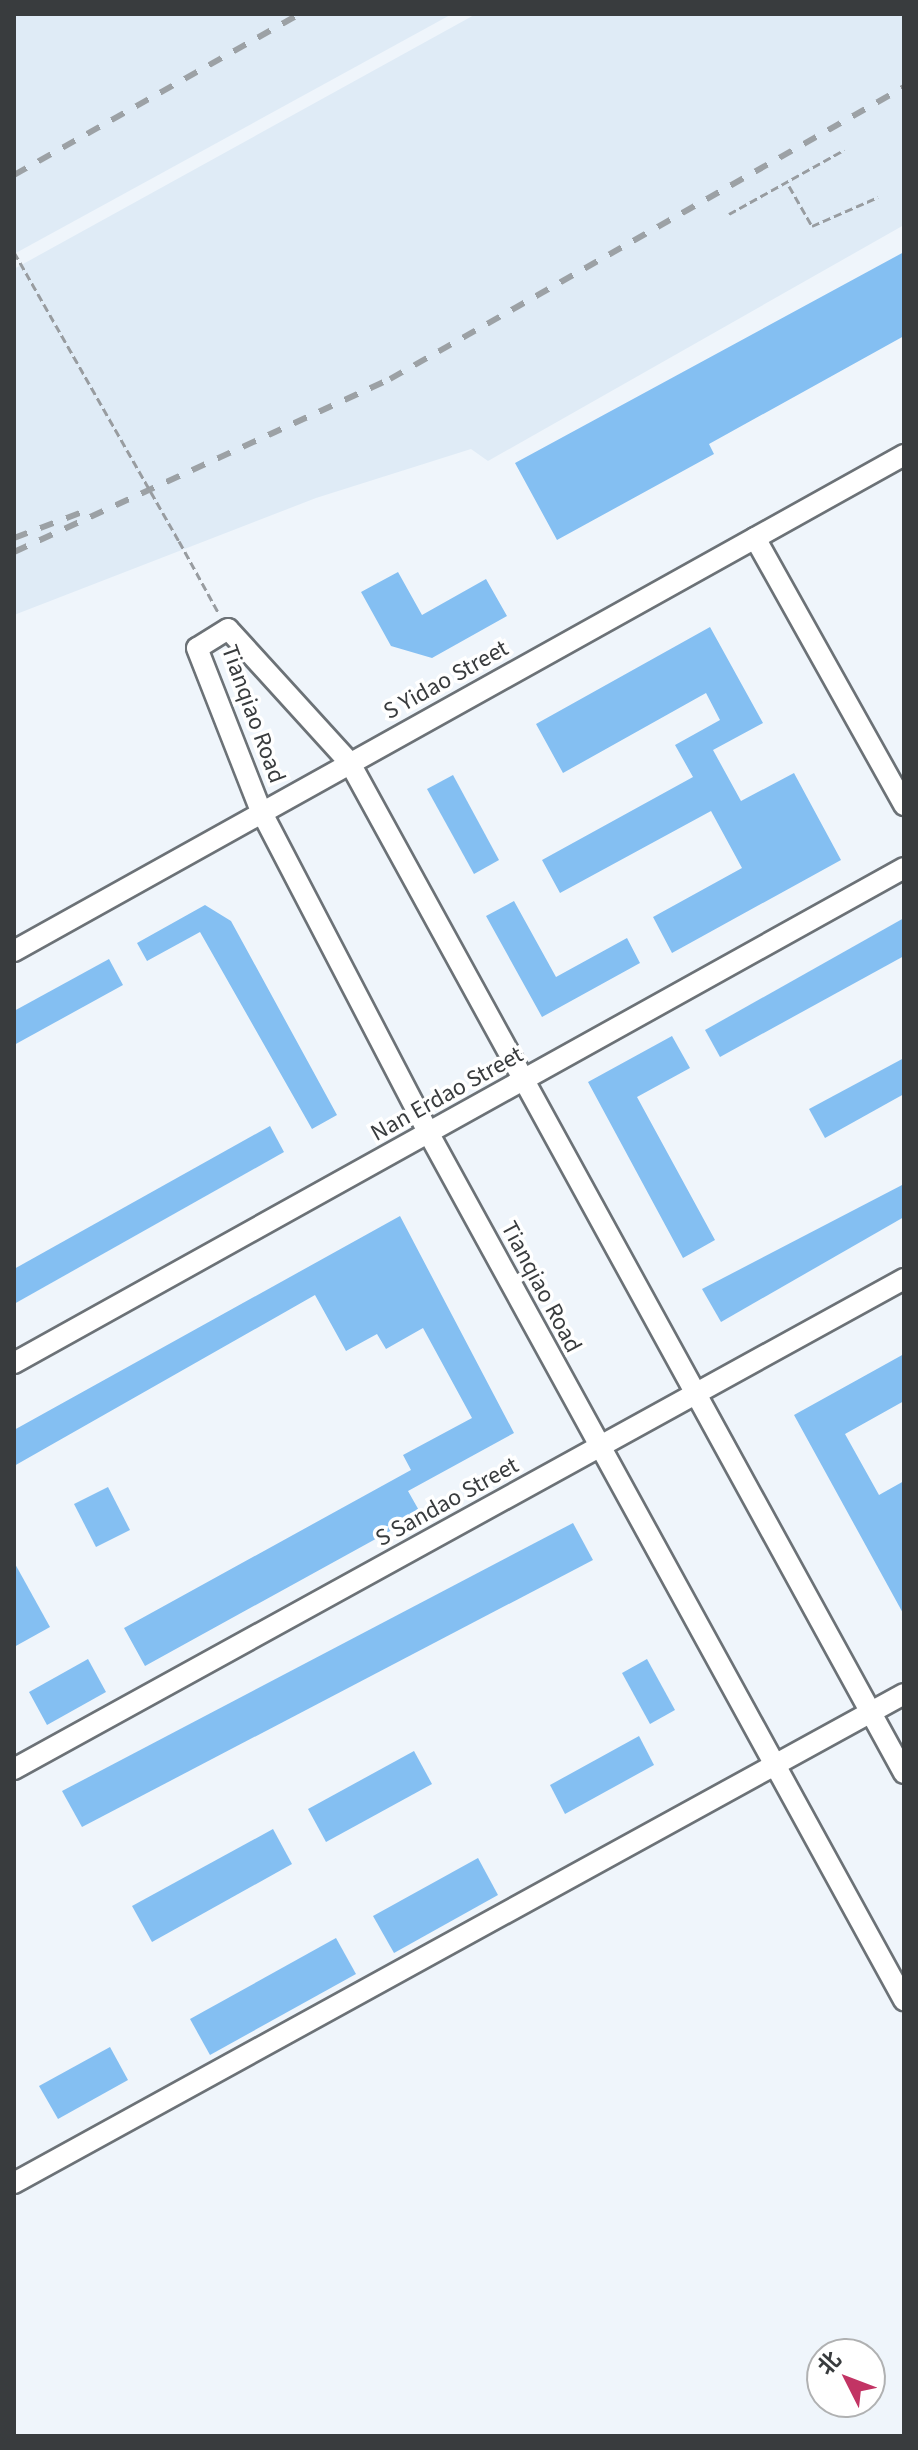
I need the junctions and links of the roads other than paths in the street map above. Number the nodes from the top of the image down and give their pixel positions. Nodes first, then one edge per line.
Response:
1 (904, 455) edge
2 (755, 538) junction
3 (350, 763) junction
4 (904, 805) edge
5 (261, 811) junction
6 (904, 868) edge
7 (14, 951) edge
8 (524, 1082) junction
9 (429, 1134) junction
10 (904, 1279) edge
11 (14, 1363) edge
12 (696, 1396) junction
13 (599, 1449) junction
14 (904, 1694) edge
15 (871, 1712) junction
16 (775, 1766) junction
17 (14, 1769) edge
18 (904, 1773) edge
19 (904, 2000) edge
20 (14, 2183) edge

1 - 2 street, S Yidao Street
2 - 3 street, S Yidao Street
2 - 4 street
3 - 5 street, S Yidao Street
3 - 5 street, Tianqiao Road
3 - 8 street, Tianqiao Road
5 - 7 street, S Yidao Street
5 - 9 street, Tianqiao Road
6 - 8 street, Nan Erdao Street
8 - 9 street, Nan Erdao Street
8 - 12 street, Tianqiao Road
9 - 11 street, Nan Erdao Street
9 - 13 street, Tianqiao Road
10 - 12 street, S Sandao Street
12 - 13 street, S Sandao Street
12 - 15 street, Tianqiao Road
13 - 16 street, Tianqiao Road
13 - 17 street, S Sandao Street
14 - 15 street
15 - 16 street
15 - 18 street, Tianqiao Road
16 - 19 street, Tianqiao Road
16 - 20 street

